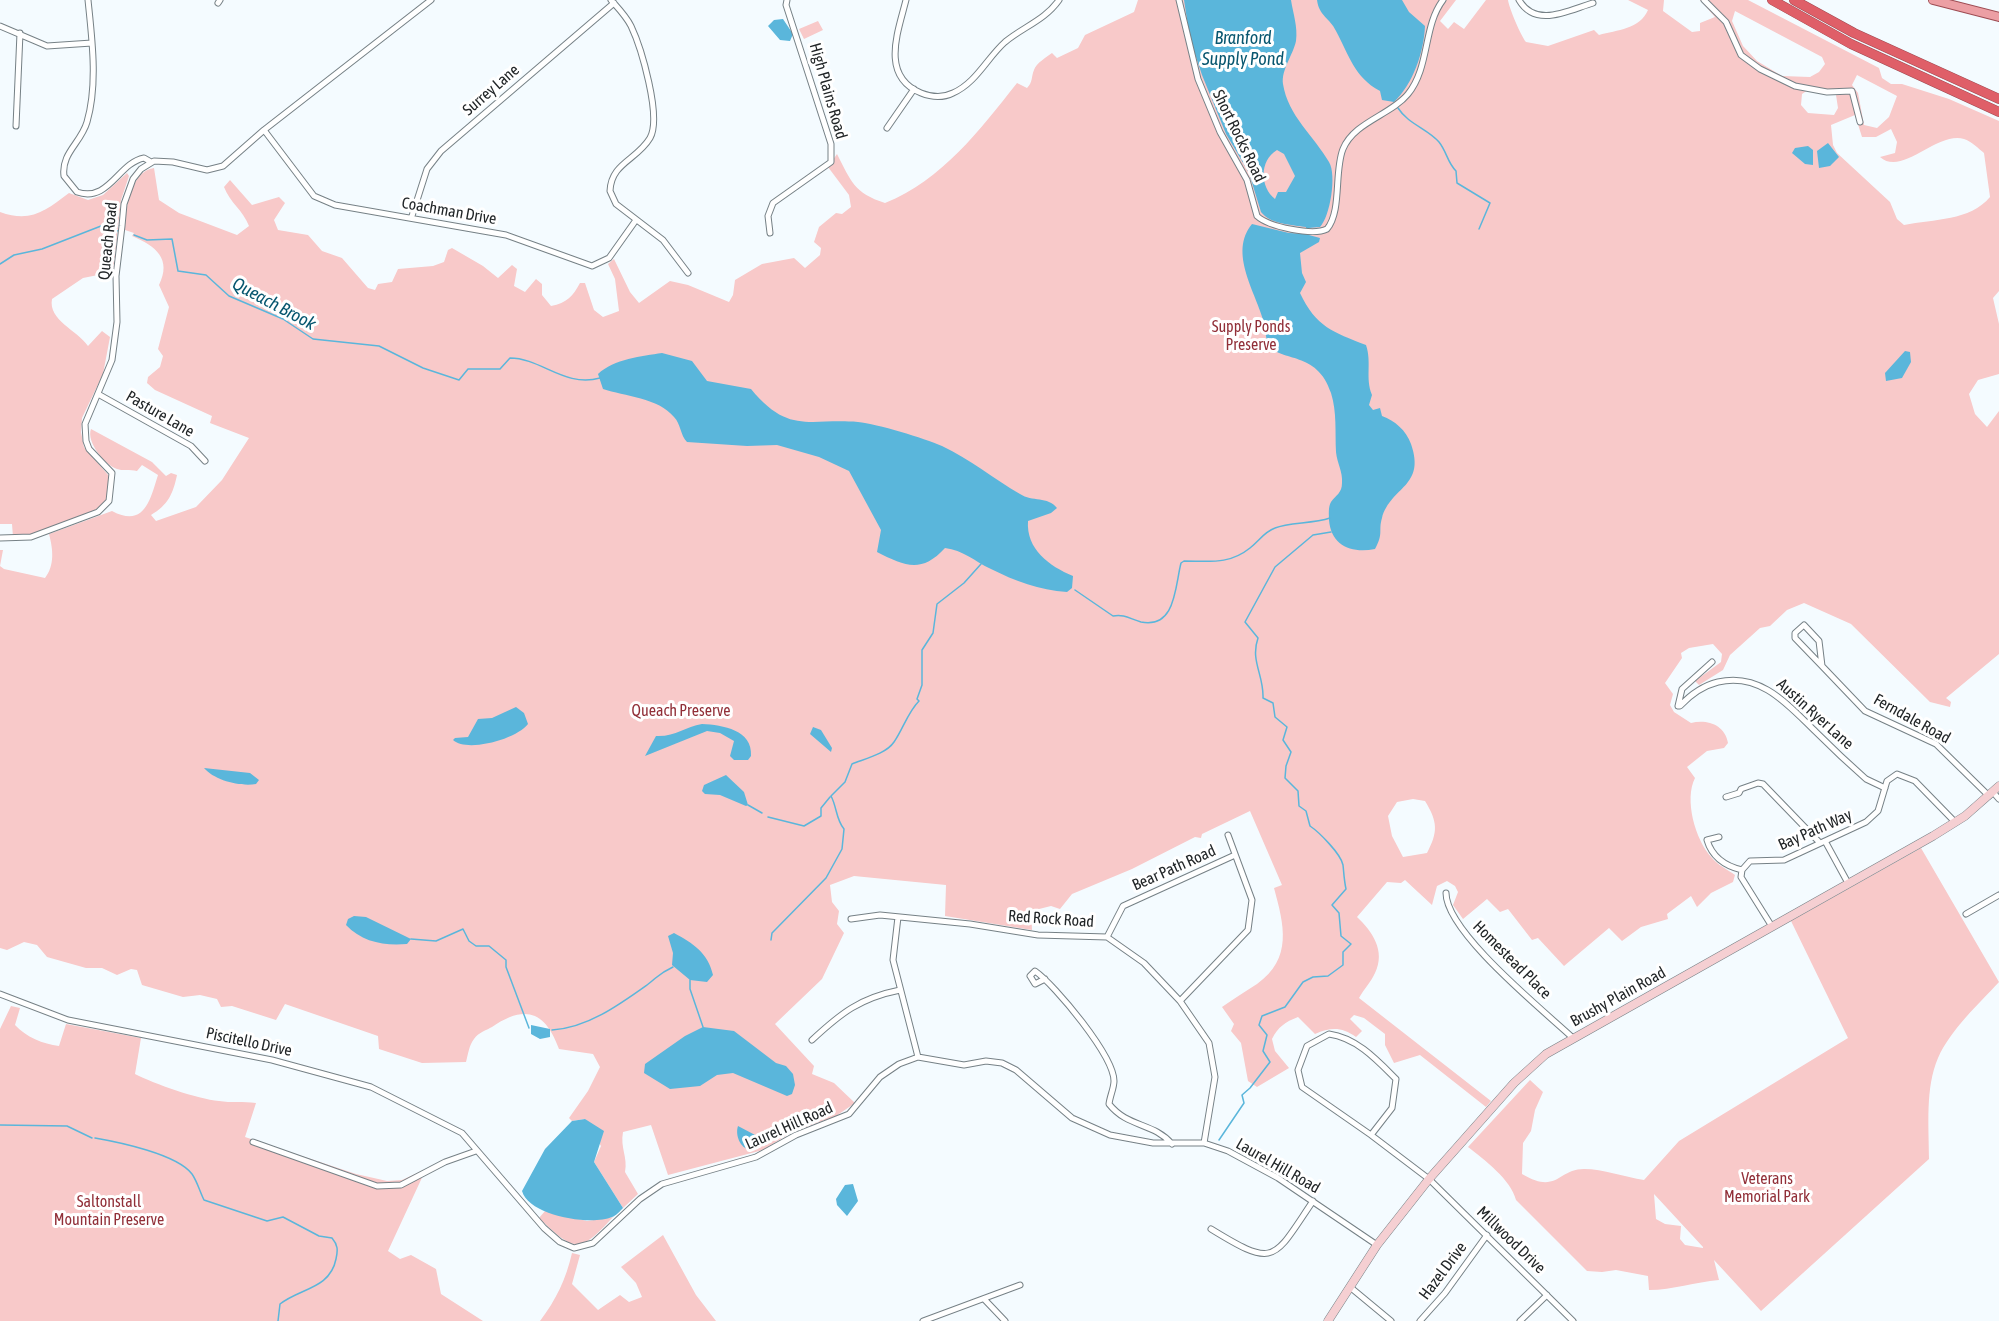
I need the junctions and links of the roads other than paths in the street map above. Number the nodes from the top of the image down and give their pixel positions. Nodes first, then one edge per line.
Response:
1 (88, 0) edge
2 (431, 0) edge
3 (787, 0) edge
4 (906, 0) edge
5 (1059, 0) edge
6 (1179, 0) edge
7 (1443, 0) edge
8 (1519, 0) edge
9 (1704, 0) edge
10 (1772, 0) edge
11 (1794, 0) edge
12 (1934, 0) edge
13 (612, 1) edge
14 (1593, 3) dead end
15 (1999, 17) edge
16 (0, 26) edge
17 (20, 33) junction
18 (92, 43) junction
19 (914, 89) junction
20 (1999, 99) edge
21 (1999, 112) edge
22 (1860, 122) dead end
23 (16, 126) dead end
24 (887, 128) dead end
25 (264, 130) junction
26 (151, 162) junction
27 (411, 216) junction
28 (636, 220) junction
29 (770, 233) dead end
30 (688, 273) dead end
31 (98, 394) junction
32 (205, 461) dead end
33 (0, 538) edge
34 (1712, 662) dead end
35 (1822, 666) junction
36 (1885, 788) junction
37 (1994, 791) edge
38 (1726, 797) dead end
39 (1999, 799) edge
40 (1955, 822) junction
41 (1228, 835) dead end
42 (1719, 837) dead end
43 (1822, 842) junction
44 (1235, 855) junction
45 (1742, 870) junction
46 (1848, 883) junction
47 (1446, 893) dead end
48 (1999, 895) edge
49 (1966, 914) dead end
50 (898, 917) junction
51 (851, 919) dead end
52 (1770, 925) junction
53 (1107, 937) junction
54 (1045, 979) dead end
55 (900, 990) junction
56 (0, 994) edge
57 (1180, 1001) junction
58 (1573, 1038) junction
59 (812, 1040) dead end
60 (918, 1057) junction
61 (1371, 1135) junction
62 (253, 1142) dead end
63 (1204, 1143) junction
64 (1172, 1144) junction
65 (476, 1151) junction
66 (1429, 1179) junction
67 (1313, 1201) junction
68 (1211, 1228) dead end
69 (1487, 1235) junction
70 (1377, 1245) junction
71 (1020, 1285) dead end
72 (1350, 1287) junction
73 (1548, 1295) junction
74 (985, 1300) junction
75 (925, 1321) edge
76 (1005, 1321) edge
77 (1328, 1321) edge
78 (1391, 1321) edge
79 (1420, 1321) edge
80 (1520, 1321) edge
81 (1574, 1321) edge

1 - 18 street
2 - 25 street
3 - 29 street, High Plains Road
4 - 19 street
5 - 19 street
6 - 7 street, Short Rocks Road
8 - 14 street
9 - 22 street
10 - 21 highway
11 - 20 highway
12 - 15 main road
13 - 27 street, Surrey Lane
13 - 28 street
16 - 17 street
17 - 18 street
17 - 23 street
18 - 26 street
19 - 24 street
25 - 26 street
25 - 27 street, Coachman Drive
26 - 31 street, Queach Road
27 - 28 street, Coachman Drive
28 - 30 street
31 - 32 street, Pasture Lane
31 - 33 street, Queach Road
34 - 36 street, Austin Ryer Lane
35 - 35 street, Ferndale Road
35 - 37 street, Ferndale Road
36 - 40 street
36 - 43 street, Bay Path Way
37 - 39 street, Ferndale Road
37 - 40 main road, Brushy Plain Road
38 - 43 street
40 - 46 main road, Brushy Plain Road
41 - 44 street
42 - 45 street
43 - 45 street, Bay Path Way
43 - 46 street
44 - 53 street, Bear Path Road
44 - 57 street
45 - 52 street
46 - 52 main road, Brushy Plain Road
47 - 58 street, Homestead Place
48 - 49 street
50 - 51 street, Red Rock Road
50 - 53 street, Red Rock Road
50 - 55 street
52 - 58 main road, Brushy Plain Road
53 - 57 street, Red Rock Road
54 - 64 street
55 - 59 street
55 - 60 street
56 - 65 street, Piscitello Drive
57 - 63 street, Red Rock Road
58 - 66 main road, Brushy Plain Road
60 - 64 street, Laurel Hill Road
60 - 65 street, Laurel Hill Road
61 - 61 street, Millwood Drive
61 - 66 street, Millwood Drive
62 - 65 street
63 - 64 street, Laurel Hill Road
63 - 67 street, Laurel Hill Road
66 - 69 street, Millwood Drive
66 - 70 main road, Brushy Plain Road
67 - 68 street
67 - 70 street, Laurel Hill Road
69 - 73 street, Millwood Drive
69 - 79 street, Hazel Drive
70 - 72 main road, Brushy Plain Road
71 - 74 street
72 - 77 main road, Brushy Plain Road
72 - 78 street
73 - 80 street
73 - 81 street, Millwood Drive
74 - 75 street
74 - 76 street

